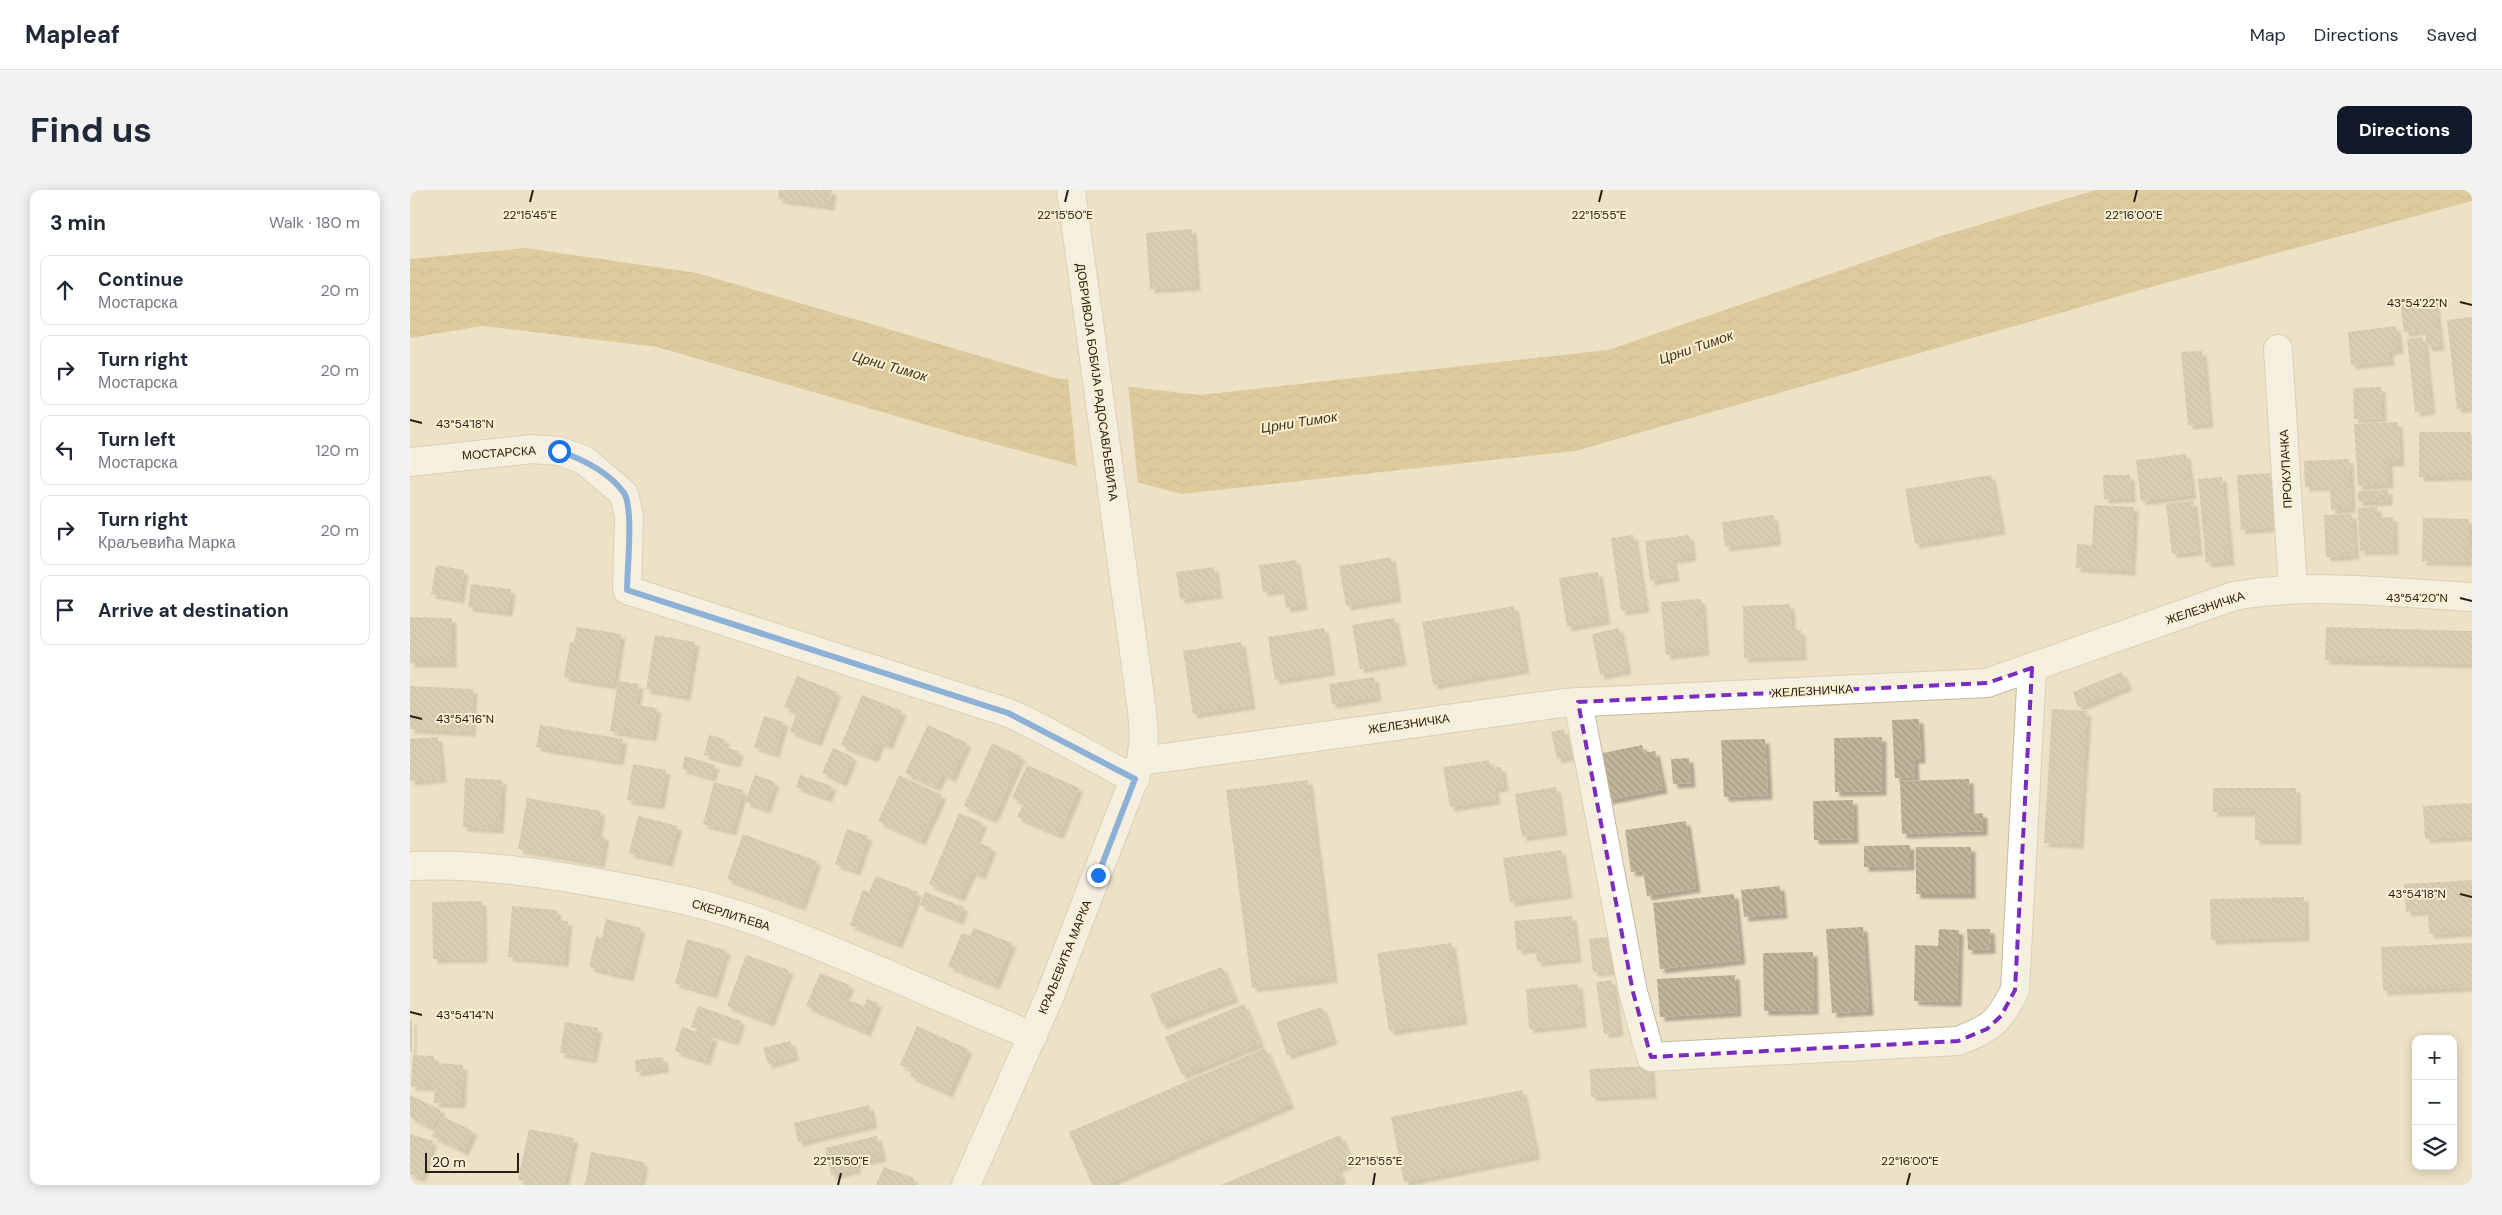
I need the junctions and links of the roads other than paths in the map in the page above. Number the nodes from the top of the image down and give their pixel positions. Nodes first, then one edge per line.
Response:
1 (1071, 190) edge
2 (2278, 349) dead end
3 (410, 462) edge
4 (1124, 575) joint
5 (2293, 588) junction
6 (2472, 597) edge
7 (2032, 668) junction
8 (1578, 702) junction
9 (1138, 770) junction
10 (410, 866) edge
11 (1033, 1036) junction
12 (966, 1185) edge

1 - 4 street, ДОБРИВОЈА БОБИЈА РАДОСАВЉЕВИЋА
2 - 5 street, ПРОКУПАЧКА
3 - 9 street, МОСТАРСКА
4 - 9 street, КРАЉЕВИЋА МАРКА
5 - 6 street, ЖЕЛЕЗНИЧКА
5 - 7 street, ЖЕЛЕЗНИЧКА
7 - 8 street, ЖЕЛЕЗНИЧКА
7 - 8 street
8 - 9 street, ЖЕЛЕЗНИЧКА
9 - 11 street, КРАЉЕВИЋА МАРКА
10 - 11 street, СКЕРЛИЋЕВА
11 - 12 street, КРАЉЕВИЋА МАРКА

